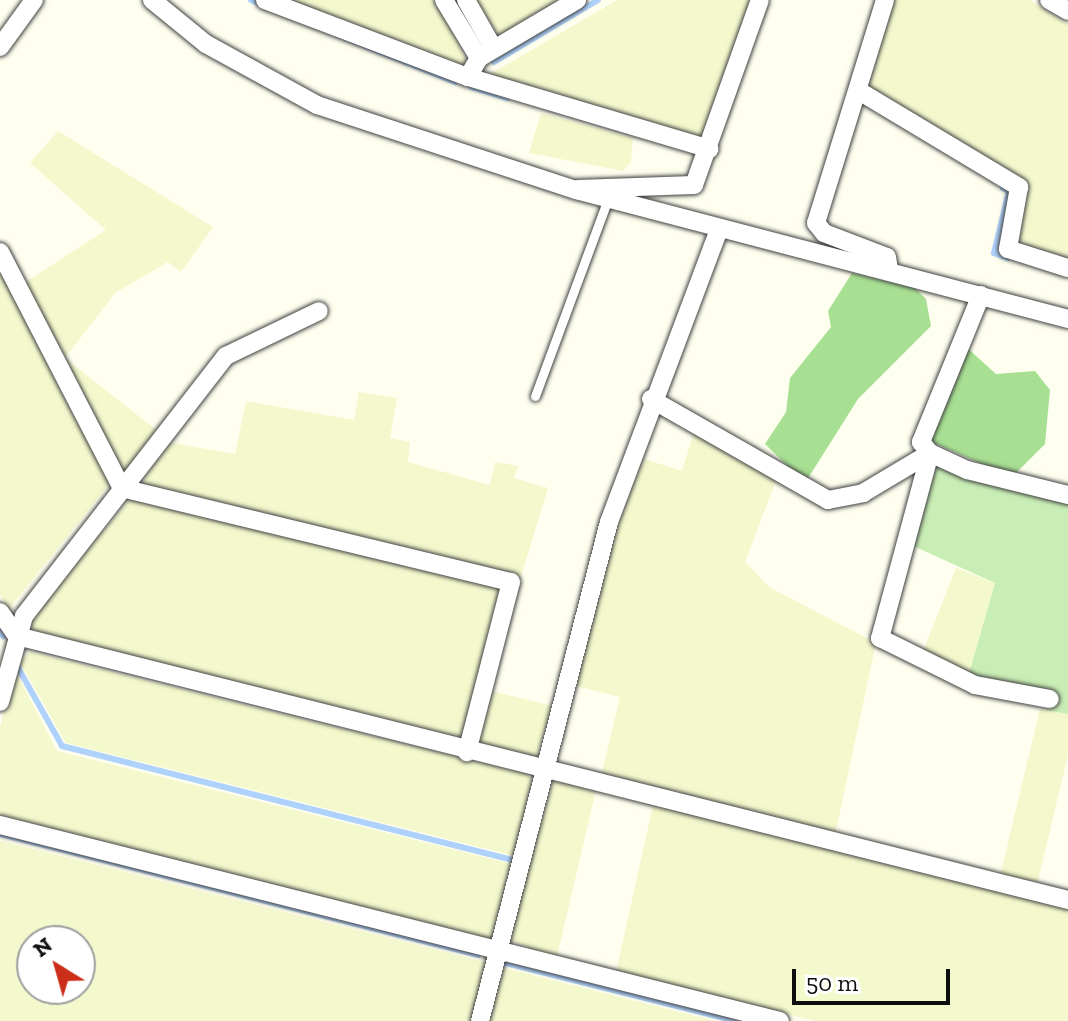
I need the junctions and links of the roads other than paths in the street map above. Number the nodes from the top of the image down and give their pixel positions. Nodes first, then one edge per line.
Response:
1 (34, 0) edge
2 (152, 0) edge
3 (265, 0) edge
4 (444, 0) edge
5 (466, 0) edge
6 (577, 0) edge
7 (760, 0) edge
8 (885, 0) edge
9 (1049, 0) edge
10 (1068, 11) edge
11 (0, 47) edge
12 (487, 54) junction
13 (468, 77) junction
14 (859, 91) junction
15 (710, 149) junction
16 (576, 190) junction
17 (608, 199) junction
18 (719, 229) junction
19 (0, 252) edge
20 (1068, 268) edge
21 (889, 270) junction
22 (981, 295) junction
23 (319, 311) dead end
24 (1068, 319) edge
25 (535, 396) dead end
26 (651, 399) junction
27 (930, 453) junction
28 (122, 488) junction
29 (1068, 495) edge
30 (0, 612) edge
31 (17, 636) junction
32 (1050, 699) dead end
33 (0, 702) edge
34 (467, 752) junction
35 (544, 770) junction
36 (0, 825) edge
37 (1068, 900) edge
38 (497, 951) junction
39 (480, 1021) edge
40 (780, 1021) edge

1 - 11 street
2 - 16 street
3 - 13 street
4 - 12 street
5 - 12 street
6 - 12 street
7 - 15 street
8 - 14 street
9 - 10 street
12 - 13 street
13 - 15 street
14 - 20 street
14 - 21 street
15 - 16 street
16 - 17 street
17 - 18 street
17 - 25 lane
18 - 21 street
18 - 26 street
19 - 28 street
21 - 22 street
22 - 24 street
22 - 27 street
23 - 28 street
26 - 27 street
26 - 35 street
27 - 29 street
27 - 32 street
28 - 31 street
28 - 34 street
30 - 31 street
31 - 33 street
31 - 34 street
34 - 35 street
35 - 37 street
35 - 38 street
36 - 38 street
38 - 39 street
38 - 40 street

